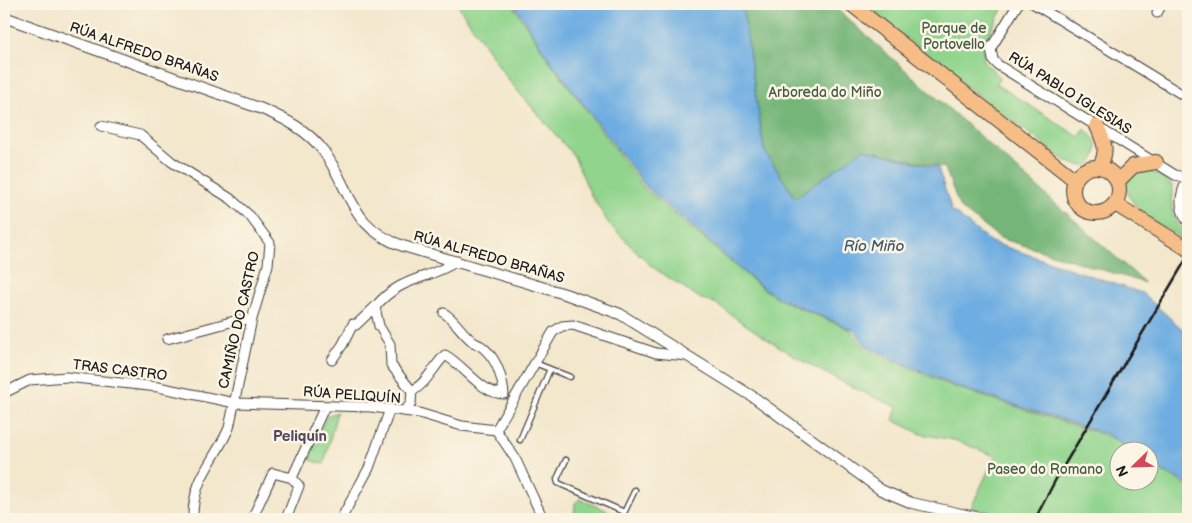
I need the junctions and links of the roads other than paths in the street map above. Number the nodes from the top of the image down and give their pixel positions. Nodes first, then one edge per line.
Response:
1 (851, 4) edge
2 (1018, 4) edge
3 (1034, 4) edge
4 (1162, 4) edge
5 (1157, 13) dead end
6 (4, 18) edge
7 (1188, 98) edge
8 (101, 126) dead end
9 (1097, 126) junction
10 (1156, 162) junction
11 (1099, 167) junction
12 (1188, 178) edge
13 (1075, 180) junction
14 (1118, 181) junction
15 (1115, 204) junction
16 (1188, 222) edge
17 (1188, 249) edge
18 (457, 261) junction
19 (376, 306) junction
20 (444, 313) dead end
21 (252, 319) junction
22 (167, 339) dead end
23 (687, 356) junction
24 (332, 360) dead end
25 (536, 364) junction
26 (550, 369) junction
27 (570, 377) dead end
28 (412, 391) junction
29 (4, 393) edge
30 (504, 394) junction
31 (235, 403) junction
32 (513, 404) junction
33 (325, 406) junction
34 (390, 409) junction
35 (404, 411) junction
36 (496, 430) junction
37 (520, 440) dead end
38 (566, 460) dead end
39 (292, 478) junction
40 (635, 490) dead end
41 (624, 512) junction
42 (193, 519) edge
43 (252, 519) edge
44 (286, 519) edge
45 (341, 519) edge
46 (543, 519) edge
47 (621, 519) edge
48 (984, 519) edge

1 - 13 highway
2 - 9 street, RÚA PABLO IGLESIAS
3 - 7 street
4 - 5 street
6 - 18 street, RÚA ALFREDO BRAÑAS
8 - 21 street, CAMIÑO DO CASTRO
9 - 10 street, RÚA PABLO IGLESIAS
9 - 11 highway
10 - 12 street, RÚA PABLO IGLESIAS
10 - 14 highway
11 - 13 highway
11 - 14 highway
12 - 16 street
13 - 15 highway
14 - 15 highway
15 - 17 highway
18 - 19 street
18 - 23 street, RÚA ALFREDO BRAÑAS
19 - 24 street
19 - 28 street
20 - 30 street
21 - 22 street
21 - 31 street, CAMIÑO DO CASTRO
23 - 25 street
23 - 48 street, RÚA ALFREDO BRAÑAS
25 - 26 lane
25 - 32 street
26 - 27 lane
26 - 37 lane
28 - 30 street
28 - 35 street
29 - 31 street, TRAS CASTRO
30 - 32 street
31 - 33 street, RÚA PELIQUÍN
31 - 42 street, CAMIÑO DO CASTRO
32 - 36 street
33 - 34 street, RÚA PELIQUÍN
33 - 39 street
34 - 35 street, RÚA PELIQUÍN
34 - 45 street
35 - 36 street, RÚA PELIQUÍN
36 - 46 street
38 - 41 lane
39 - 43 street
39 - 44 street
40 - 41 lane
41 - 47 lane

